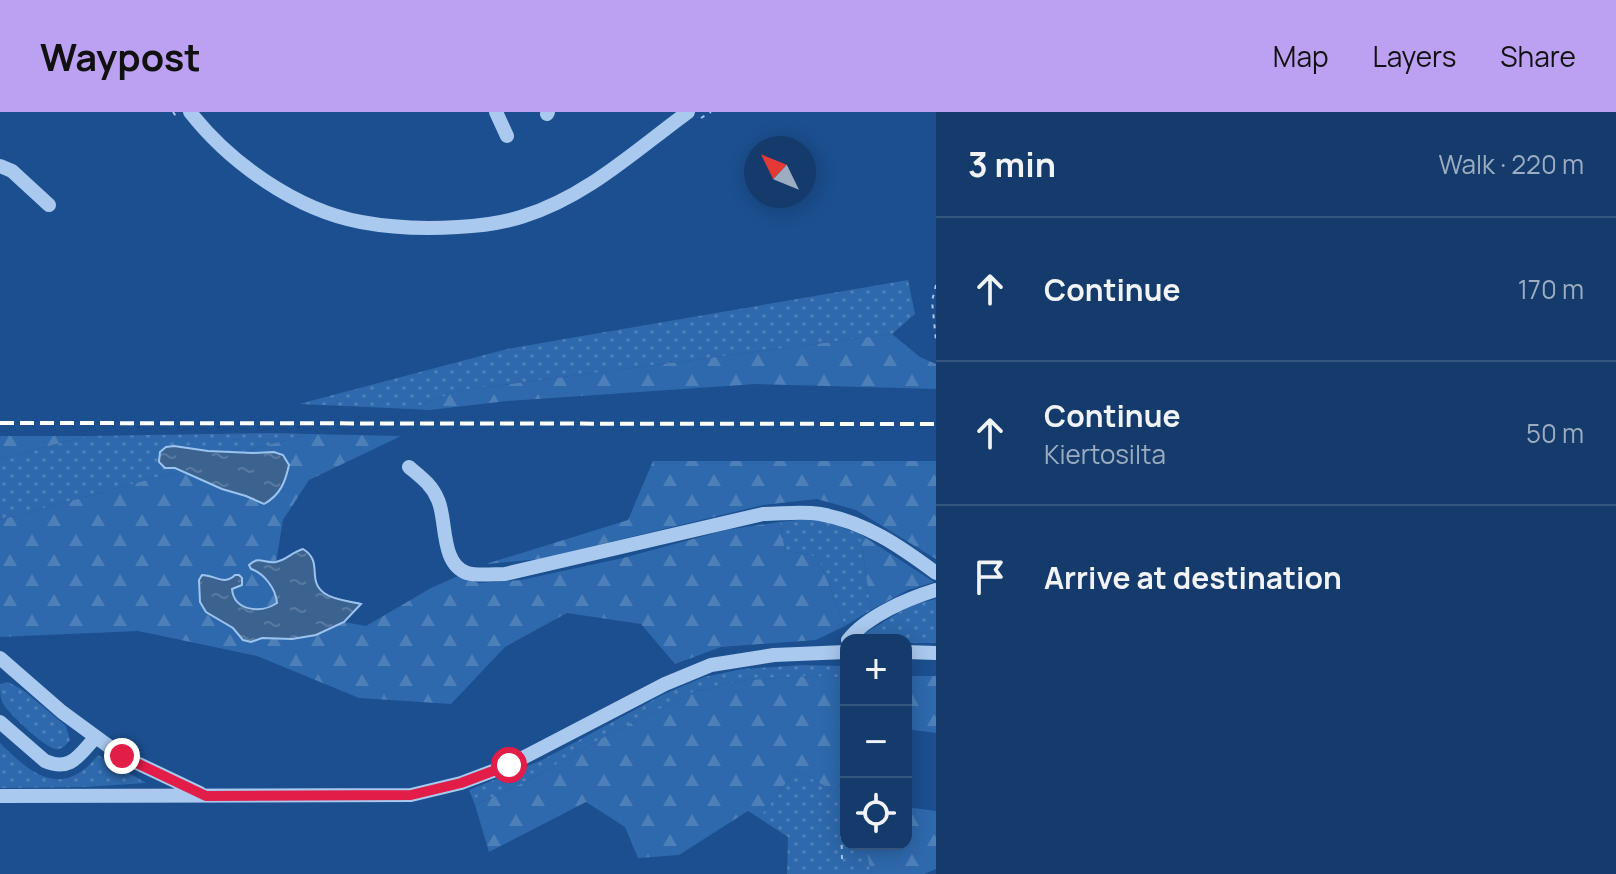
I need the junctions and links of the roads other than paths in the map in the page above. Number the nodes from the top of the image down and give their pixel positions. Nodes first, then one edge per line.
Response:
1 (496, 112) edge
2 (694, 115) edge
3 (185, 117) edge
4 (507, 136) dead end
5 (0, 166) edge
6 (49, 205) dead end
7 (409, 467) dead end
8 (936, 573) edge
9 (936, 590) edge
10 (856, 634) edge
11 (840, 648) edge
12 (912, 652) edge
13 (936, 653) edge
14 (0, 658) edge
15 (0, 722) edge
16 (95, 738) junction
17 (0, 796) edge
18 (206, 796) junction

1 - 4 street
2 - 3 street
5 - 6 street
7 - 8 street
9 - 10 street
11 - 18 street
12 - 13 street
14 - 16 street
15 - 16 street
16 - 18 street
17 - 18 street

